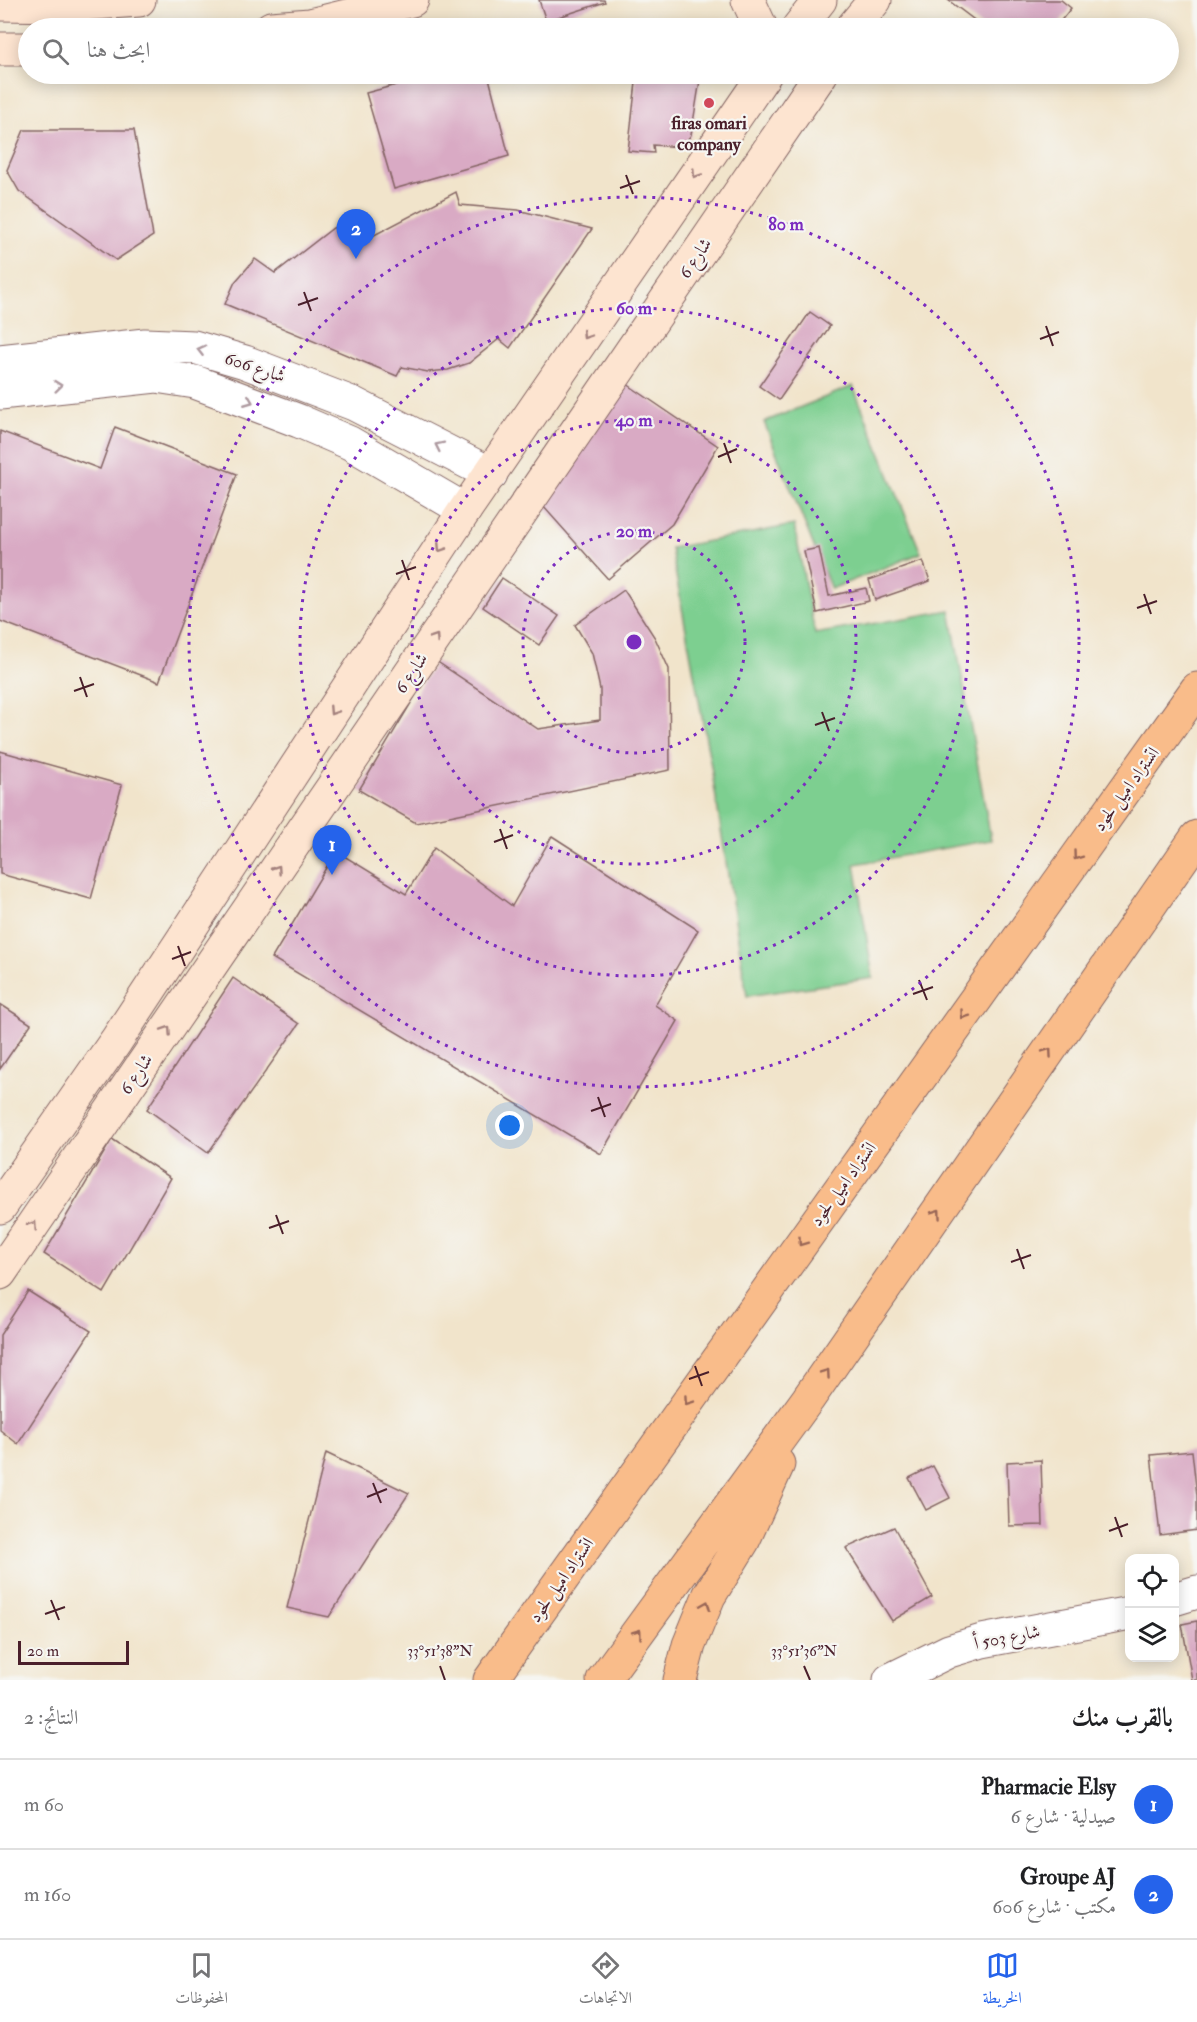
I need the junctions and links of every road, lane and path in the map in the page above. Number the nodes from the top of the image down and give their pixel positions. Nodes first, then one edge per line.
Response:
1 (139, 0) edge
2 (412, 0) edge
3 (748, 0) edge
4 (820, 0) edge
5 (0, 4) edge
6 (66, 11) edge
7 (339, 18) edge
8 (756, 18) edge
9 (806, 18) edge
10 (0, 49) edge
11 (18, 49) edge
12 (758, 84) edge
13 (814, 84) edge
14 (0, 361) edge
15 (0, 393) edge
16 (491, 474) junction
17 (465, 510) junction
18 (1197, 689) edge
19 (1197, 837) edge
20 (0, 1207) edge
21 (0, 1273) edge
22 (808, 1400) junction
23 (1197, 1592) edge
24 (1179, 1597) edge
25 (1125, 1614) edge
26 (490, 1680) edge
27 (603, 1680) edge
28 (680, 1680) edge
29 (890, 1680) edge

1 - 6 main road
2 - 7 main road
3 - 8 main road
4 - 9 main road
5 - 6 main road
10 - 11 main road
12 -> 16 main road, شارع 6
21 -> 13 main road, شارع 6
16 -> 14 street, شارع 606
15 -> 17 street, شارع 606
16 - 17 main road, شارع 6
17 -> 20 main road, شارع 6
18 -> 26 highway, اتستراد اميل لحود
22 -> 19 highway
27 -> 22 highway
28 -> 22 highway
23 - 24 street
25 - 29 street, شارع 503 أ

